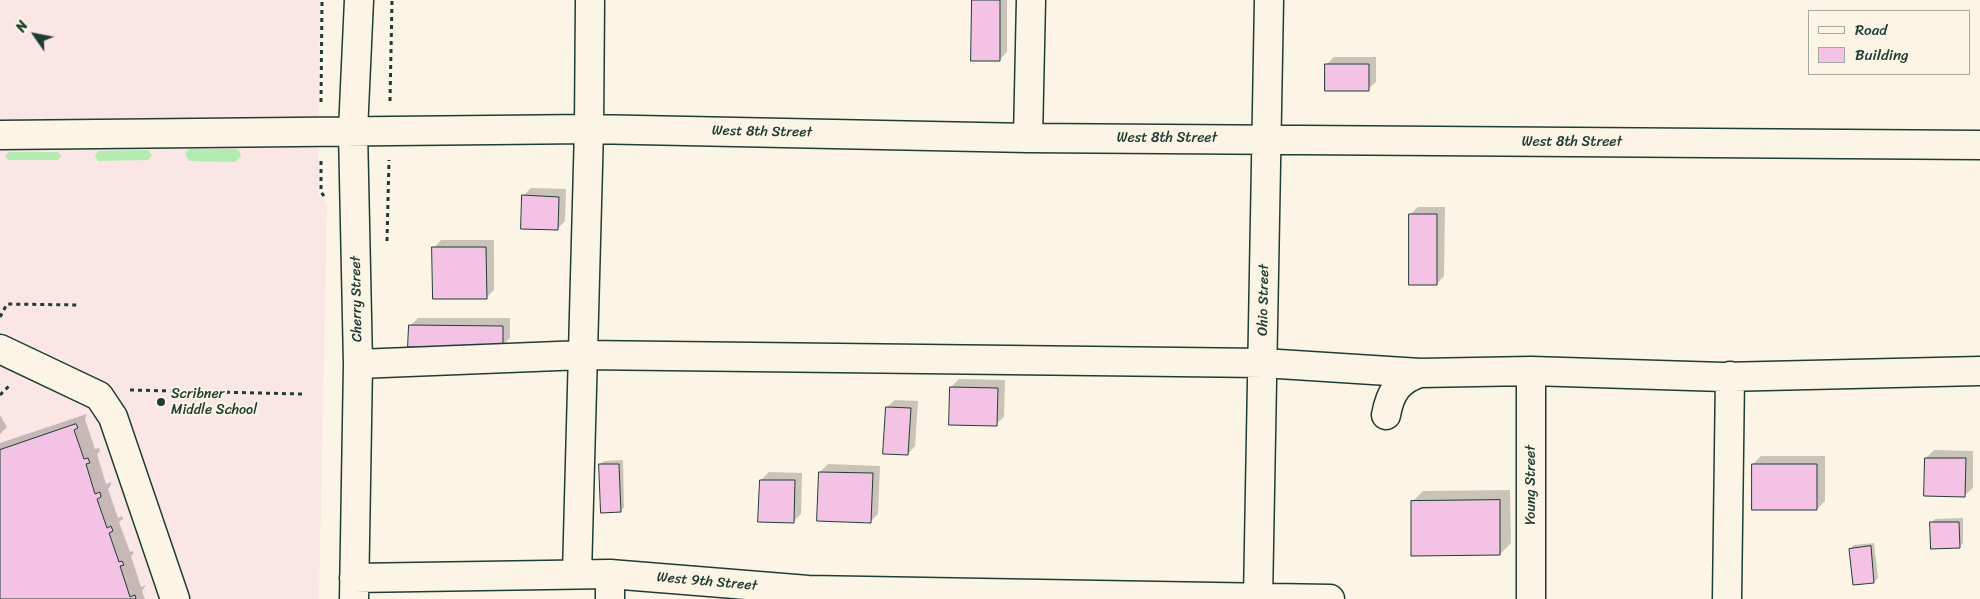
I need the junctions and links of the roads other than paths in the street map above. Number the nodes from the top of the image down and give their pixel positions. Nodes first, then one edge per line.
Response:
1 (359, 0) edge
2 (590, 0) edge
3 (1031, 0) edge
4 (1269, 0) edge
5 (589, 129) junction
6 (354, 131) junction
7 (0, 134) edge
8 (1028, 138) junction
9 (1267, 139) junction
10 (1980, 145) edge
11 (0, 349) edge
12 (583, 355) junction
13 (1262, 363) junction
14 (358, 364) junction
15 (1531, 371) junction
16 (1980, 371) edge
17 (1420, 373) junction
18 (1730, 376) junction
19 (1386, 415) dead end
20 (577, 574) junction
21 (610, 587) edge
22 (354, 588) edge
23 (808, 594) edge
24 (1258, 598) edge
25 (175, 599) edge
26 (1330, 599) edge
27 (1531, 599) edge
28 (1727, 599) edge

1 - 6 street, Cherry Street
2 - 5 street
3 - 8 street
4 - 9 street, Ohio Street
5 - 6 street, West 8th Street
5 - 8 street, West 8th Street
5 - 12 street
6 - 7 street, West 8th Street
6 - 14 street, Cherry Street
8 - 9 street, West 8th Street
9 - 10 street, West 8th Street
9 - 13 street, Ohio Street
11 - 25 street
12 - 13 street
12 - 14 street
12 - 20 street
13 - 17 street
13 - 24 street, Ohio Street
14 - 22 street, Cherry Street
15 - 17 street
15 - 18 street
15 - 27 street, Young Street
16 - 18 street
17 - 19 street
18 - 28 street
20 - 21 street, West 9th Street
20 - 22 street, West 9th Street
21 - 23 street, West 9th Street
23 - 24 street, West 9th Street
24 - 26 street, West 9th Street

